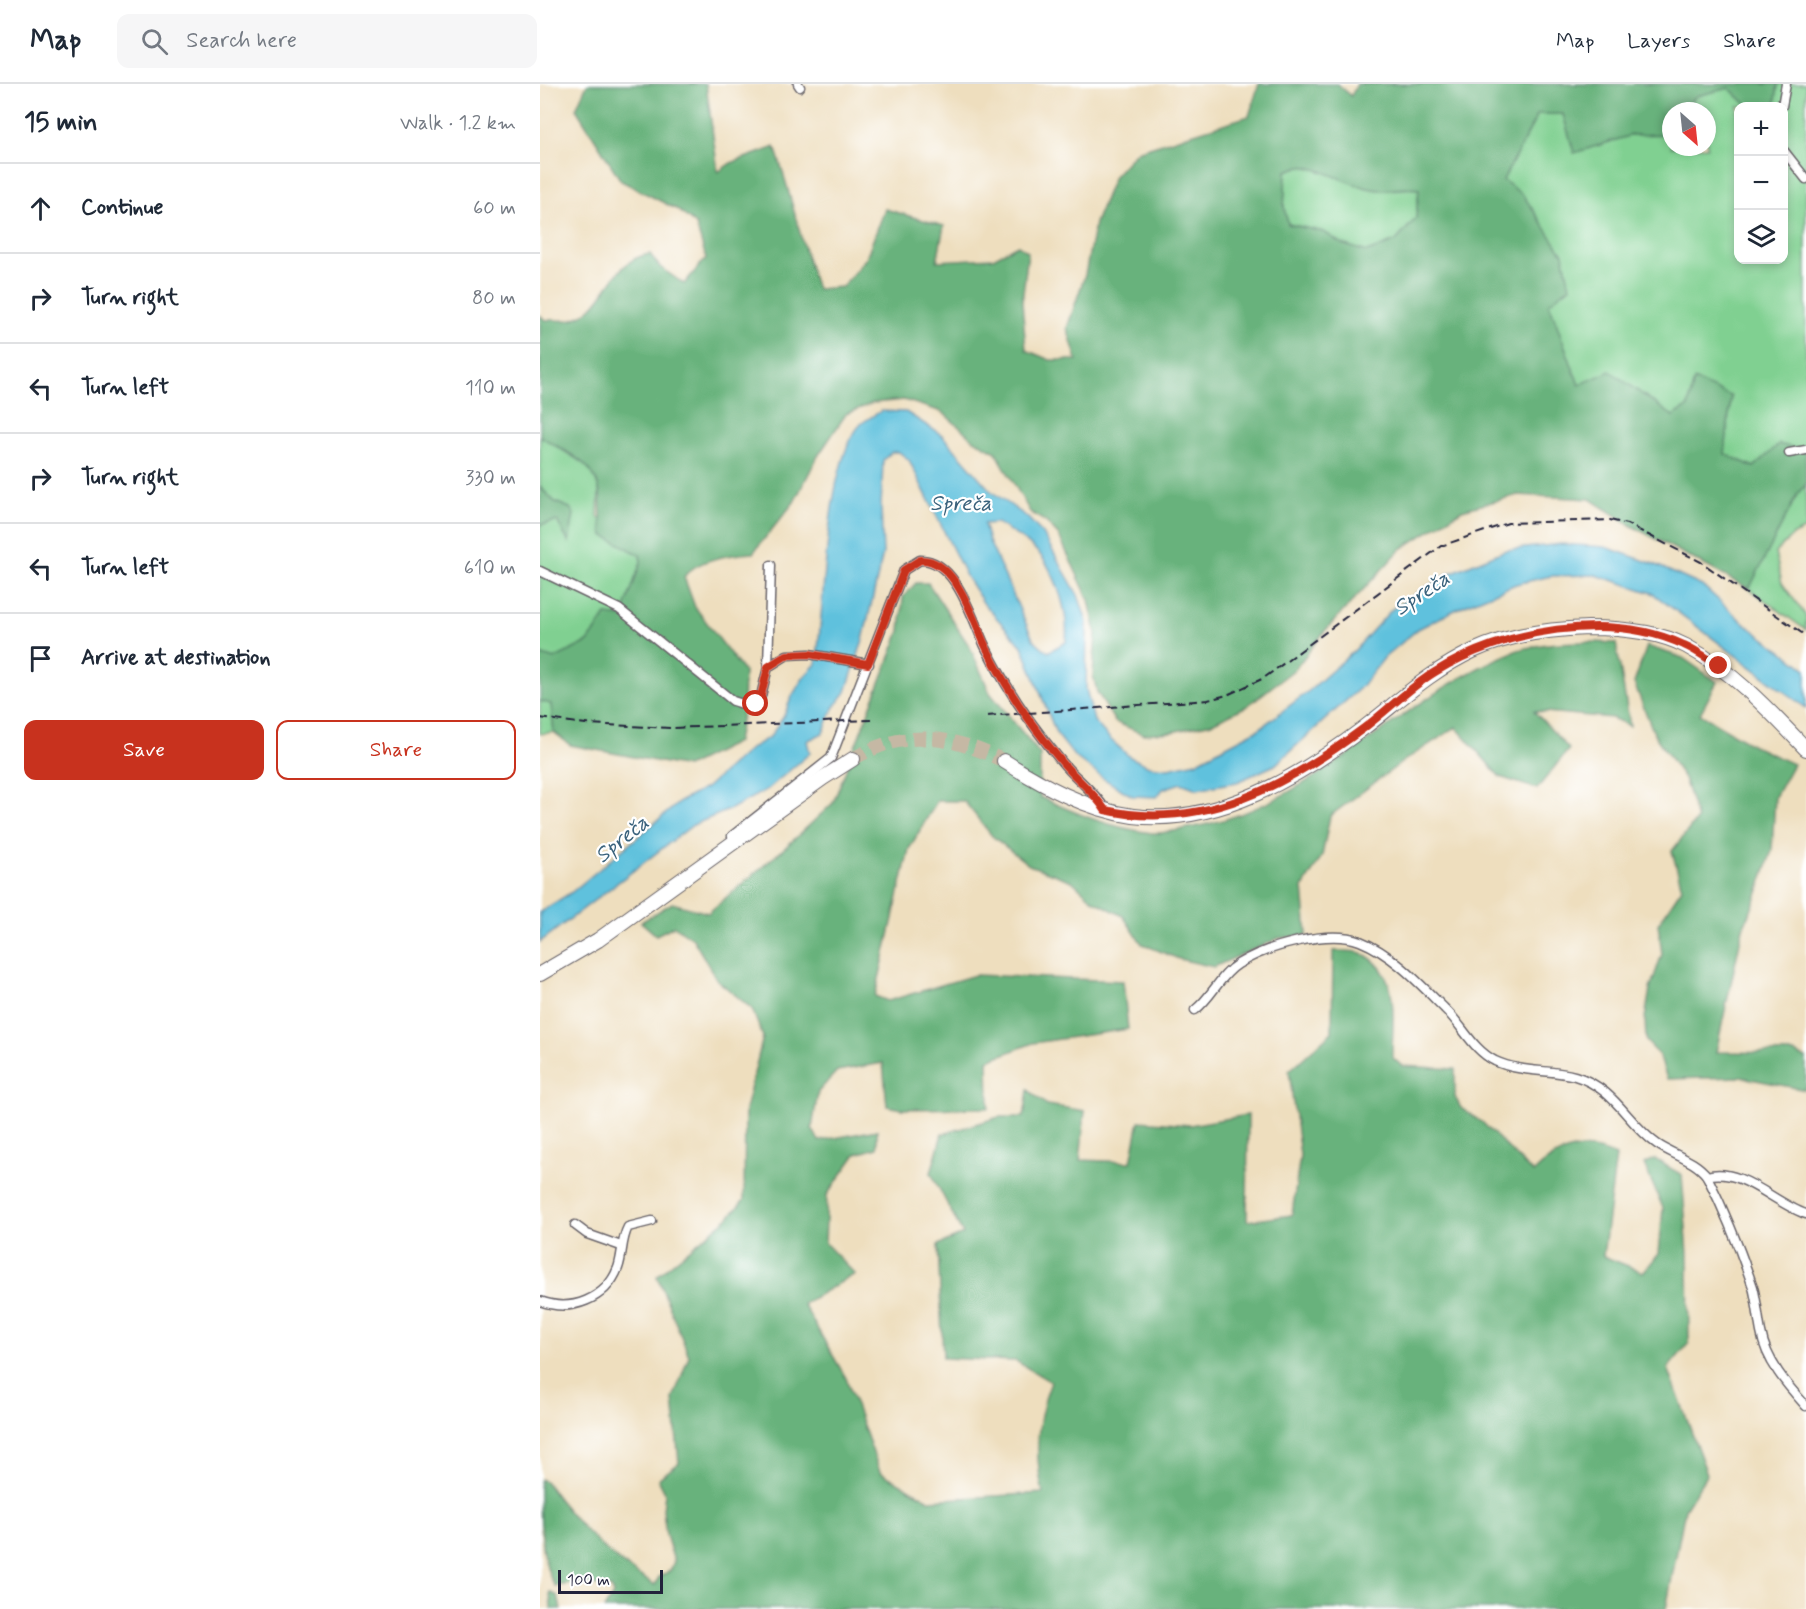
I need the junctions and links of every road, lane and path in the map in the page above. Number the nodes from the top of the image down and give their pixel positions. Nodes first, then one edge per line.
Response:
1 (1786, 84) edge
2 (1783, 102) edge
3 (1788, 156) edge
4 (1806, 179) edge
5 (1806, 450) edge
6 (1789, 453) dead end
7 (771, 565) dead end
8 (540, 571) edge
9 (865, 663) junction
10 (768, 667) junction
11 (1806, 749) edge
12 (853, 759) tunnel mouth
13 (1004, 761) tunnel mouth
14 (1105, 810) junction
15 (722, 852) junction
16 (540, 974) edge
17 (1196, 1010) dead end
18 (1707, 1176) junction
19 (1806, 1214) edge
20 (652, 1221) dead end
21 (575, 1225) dead end
22 (621, 1246) junction
23 (540, 1301) edge
24 (1806, 1406) edge

1 - 2 street
3 - 4 street
5 - 6 street
7 - 10 street
8 - 10 street
9 - 10 street
9 - 14 street
9 - 15 street
11 - 14 main road
12 - 15 main road
13 - 14 main road
15 - 16 main road
17 - 18 street
18 - 19 street
18 - 24 street
20 - 22 street
21 - 22 street
22 - 23 street

